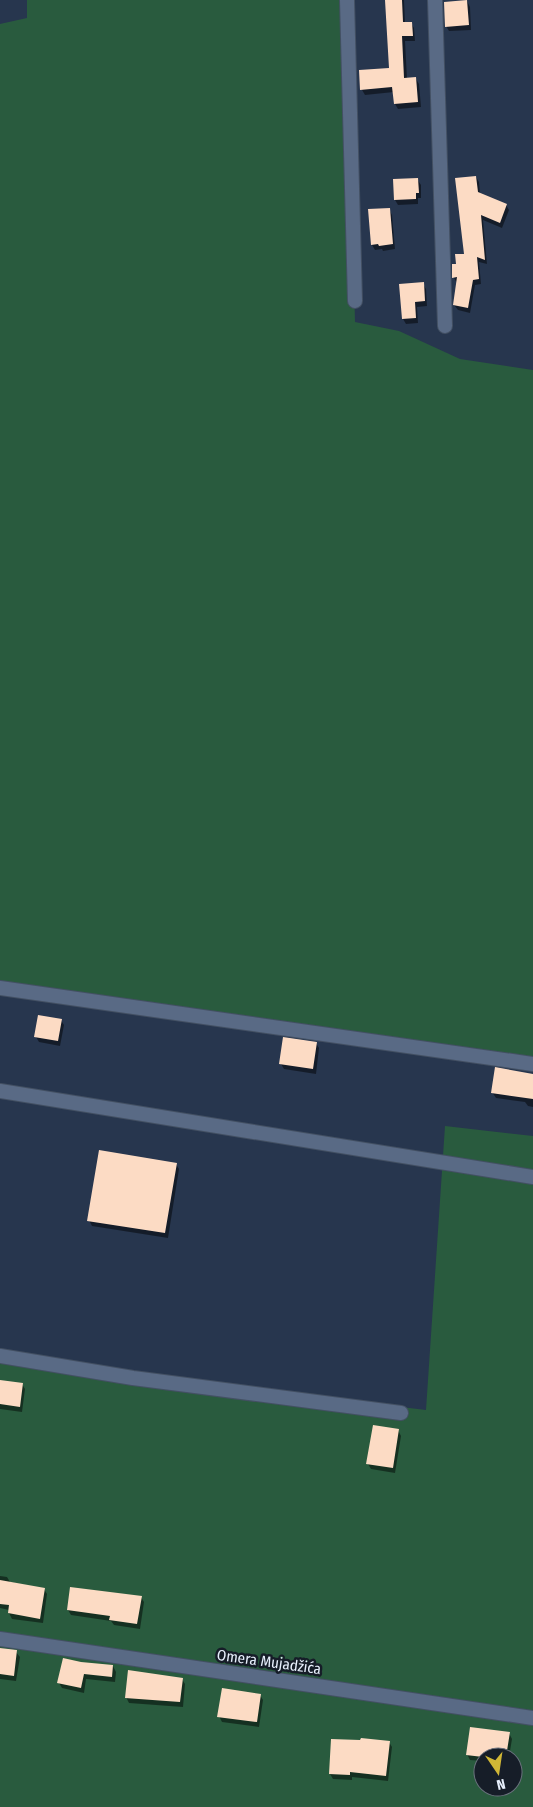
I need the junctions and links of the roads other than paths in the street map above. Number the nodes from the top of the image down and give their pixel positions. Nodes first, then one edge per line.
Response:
1 (347, 0) edge
2 (435, 0) edge
3 (355, 301) dead end
4 (445, 326) dead end
5 (0, 988) edge
6 (533, 1064) edge
7 (0, 1091) edge
8 (533, 1177) edge
9 (0, 1356) edge
10 (401, 1413) dead end
11 (0, 1639) edge
12 (533, 1718) edge

1 - 3 street
2 - 4 street
5 - 6 street
7 - 8 street
9 - 10 street
11 - 12 street, Omera Mujadžića

